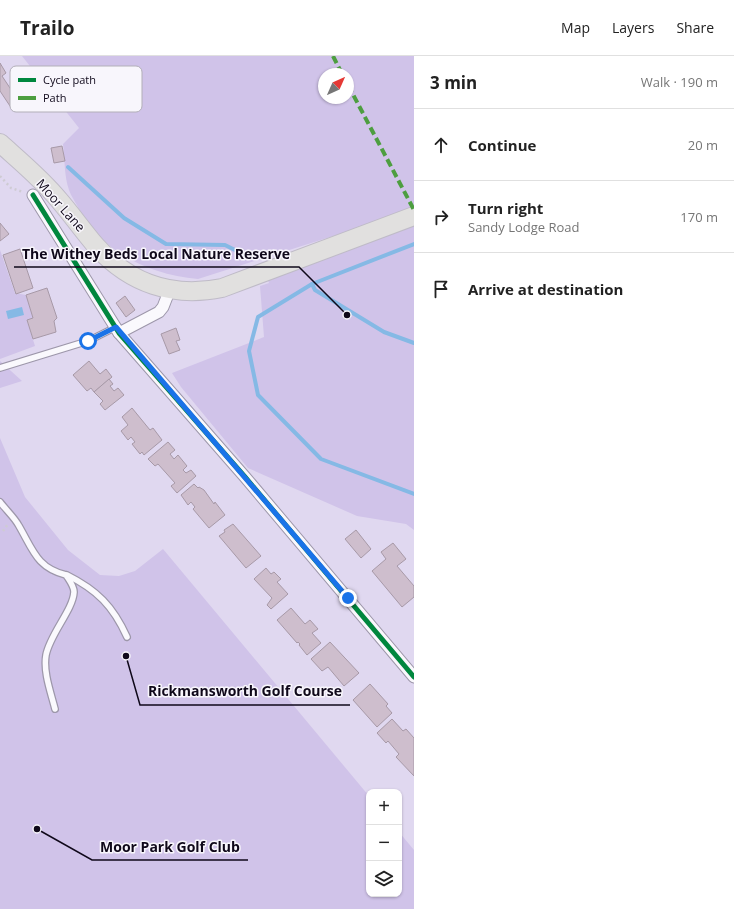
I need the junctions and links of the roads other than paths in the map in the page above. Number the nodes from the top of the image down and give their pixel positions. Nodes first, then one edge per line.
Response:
1 (0, 142) edge
2 (33, 195) road end
3 (414, 216) edge
4 (170, 289) junction
5 (118, 330) junction
6 (0, 368) edge
7 (0, 502) edge
8 (66, 575) junction
9 (127, 637) dead end
10 (414, 677) edge
11 (55, 710) dead end

1 - 4 main road, Moor Lane
2 - 5 street
3 - 4 main road, Moor Lane
4 - 5 street
5 - 6 lane
5 - 10 street
7 - 8 lane
8 - 9 lane
8 - 11 lane

